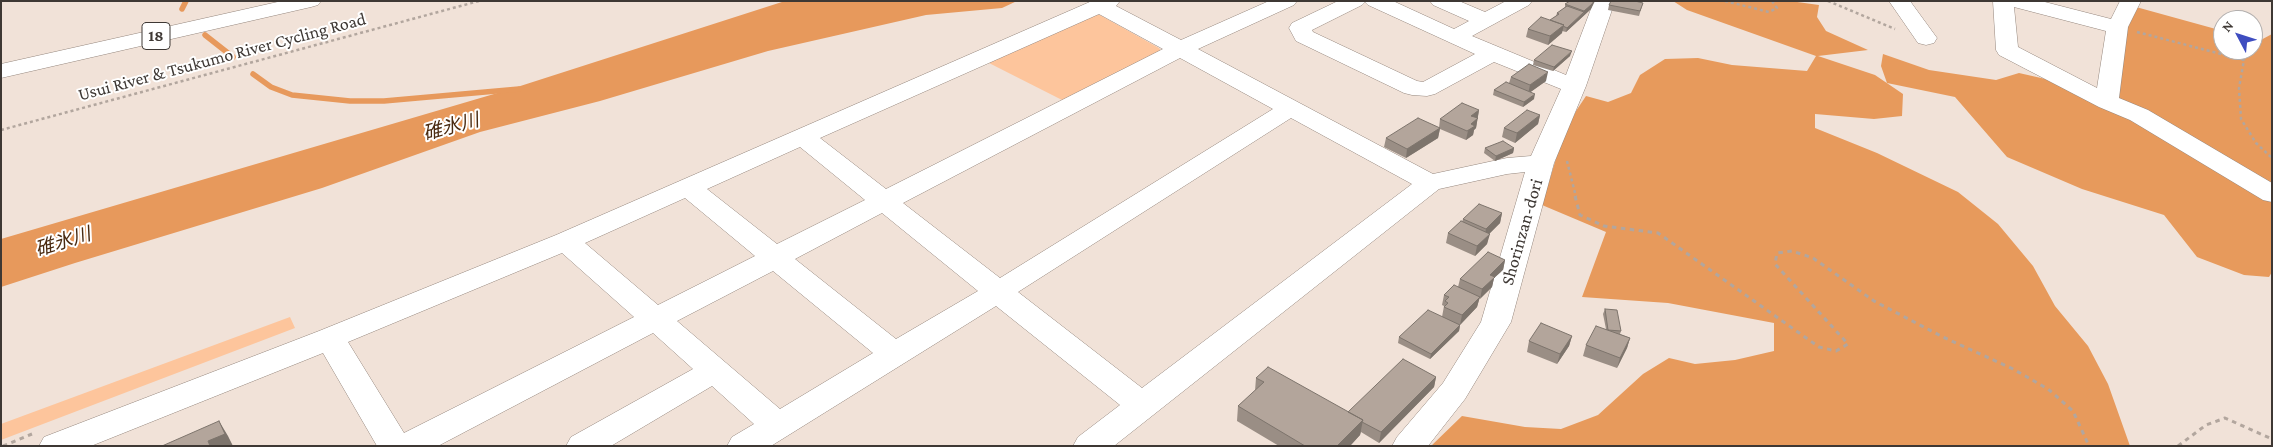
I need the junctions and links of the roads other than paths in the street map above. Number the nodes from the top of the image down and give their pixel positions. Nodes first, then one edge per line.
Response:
1 (261, 1) edge
2 (311, 1) edge
3 (1287, 1) edge
4 (1355, 1) edge
5 (1375, 1) edge
6 (1440, 1) edge
7 (1522, 1) edge
8 (1605, 1) edge
9 (1899, 1) edge
10 (2003, 1) edge
11 (2015, 1) edge
12 (2131, 1) edge
13 (1105, 4) edge
14 (1486, 20) junction
15 (2117, 27) junction
16 (1455, 37) junction
17 (1926, 38) road end
18 (1182, 48) junction
19 (1493, 54) junction
20 (1, 59) edge
21 (1, 71) edge
22 (1574, 86) junction
23 (2106, 102) junction
24 (1291, 108) junction
25 (802, 136) junction
26 (1541, 163) junction
27 (2236, 173) junction
28 (1430, 183) junction
29 (688, 187) junction
30 (2272, 194) edge
31 (885, 200) junction
32 (2272, 217) edge
33 (566, 241) junction
34 (775, 256) junction
35 (999, 291) junction
36 (656, 318) junction
37 (330, 338) junction
38 (895, 355) junction
39 (714, 371) junction
40 (1141, 405) junction
41 (777, 426) junction
42 (56, 446) edge
43 (394, 446) edge
44 (408, 446) edge
45 (583, 446) edge
46 (744, 446) edge
47 (1090, 446) edge
48 (1408, 446) edge

1 - 20 main road, 18
2 - 21 main road, 18
3 - 18 main road
4 - 19 main road
5 - 16 main road
6 - 14 main road
7 - 14 main road
8 - 22 main road, Shorinzan-dori
9 - 17 main road
10 - 23 main road
11 - 15 main road
12 - 15 main road
13 - 18 main road
13 - 25 main road
14 - 16 main road
15 - 23 main road
16 - 19 main road
18 - 24 main road
18 - 31 main road
19 - 22 main road
22 - 26 main road, Shorinzan-dori
23 - 27 main road
24 - 28 main road
24 - 35 main road
25 - 29 main road
25 - 31 main road
26 - 28 main road
26 - 48 main road, Shorinzan-dori
27 - 30 main road
27 - 32 main road
28 - 40 main road
29 - 33 main road
29 - 34 main road
31 - 34 main road
31 - 35 main road
33 - 36 main road
33 - 37 main road
34 - 36 main road
34 - 38 main road
35 - 38 main road
35 - 40 main road
36 - 39 main road
36 - 44 main road
37 - 42 main road
37 - 43 main road
38 - 41 main road
39 - 41 main road
39 - 45 main road
40 - 47 main road
41 - 46 main road

